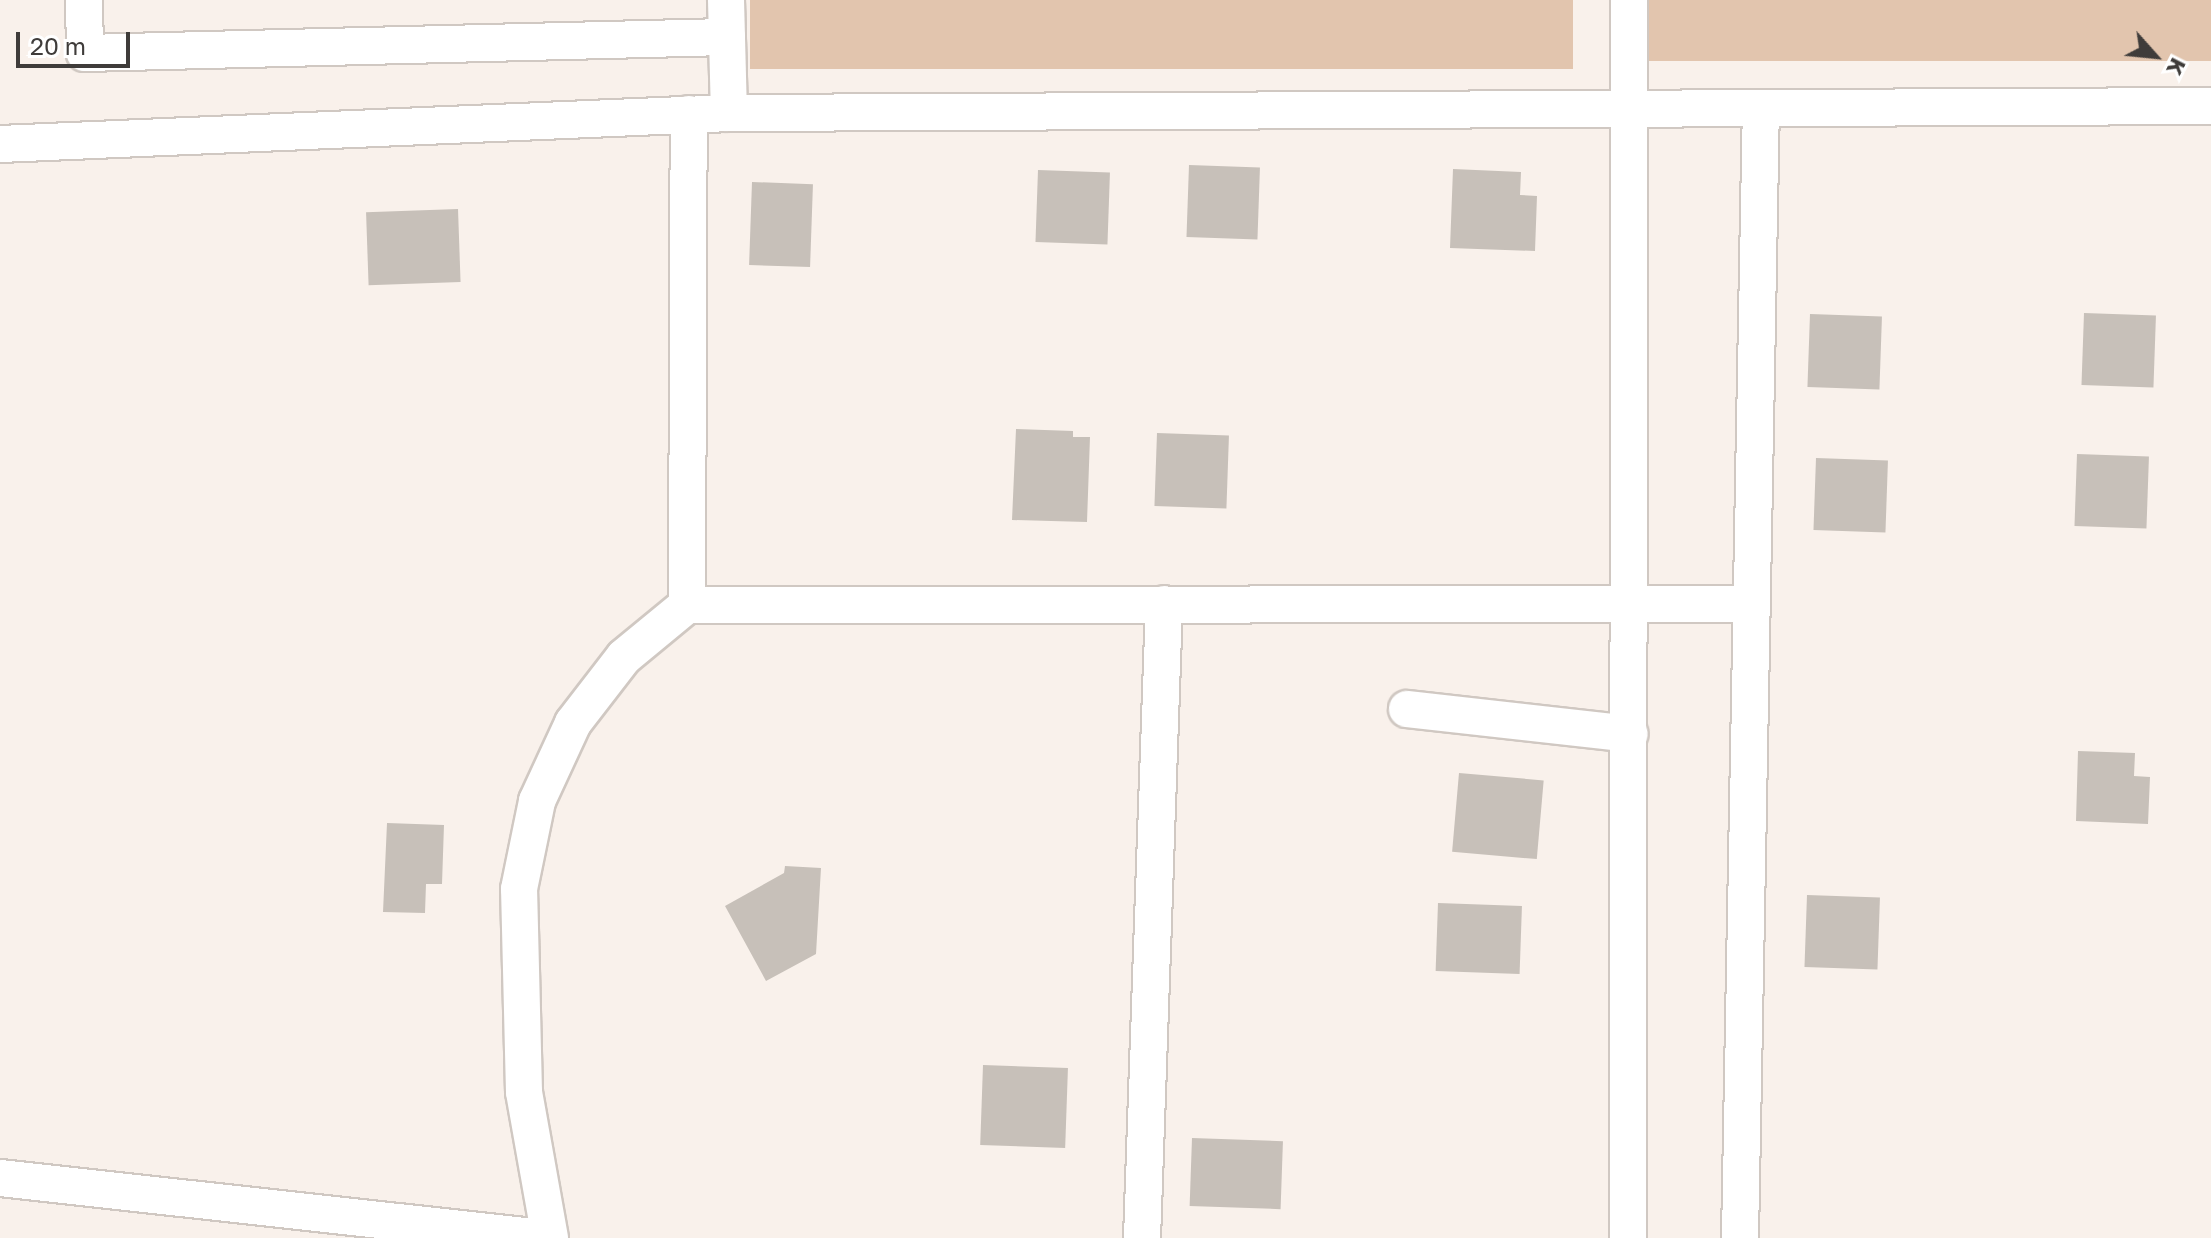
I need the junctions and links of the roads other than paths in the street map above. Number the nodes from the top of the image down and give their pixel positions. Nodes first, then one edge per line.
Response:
1 (84, 0) edge
2 (726, 0) edge
3 (1629, 0) edge
4 (727, 37) junction
5 (2211, 106) edge
6 (1761, 108) junction
7 (1631, 109) junction
8 (729, 113) junction
9 (689, 114) junction
10 (0, 144) edge
11 (1164, 604) junction
12 (1752, 604) junction
13 (687, 605) junction
14 (1630, 605) junction
15 (1407, 709) dead end
16 (1630, 734) junction
17 (0, 1178) edge
18 (543, 1238) edge
19 (550, 1238) edge
20 (1142, 1238) edge
21 (1628, 1238) edge
22 (1740, 1238) edge

1 - 4 street
2 - 4 street
3 - 7 street
4 - 8 street
5 - 6 street
6 - 7 street
6 - 12 street
7 - 8 street
7 - 14 street
8 - 9 street
9 - 10 street
9 - 13 street
11 - 13 street
11 - 14 street
11 - 20 street
12 - 14 street
12 - 22 street
13 - 19 street
14 - 16 street
15 - 16 street
16 - 21 street
17 - 18 street

